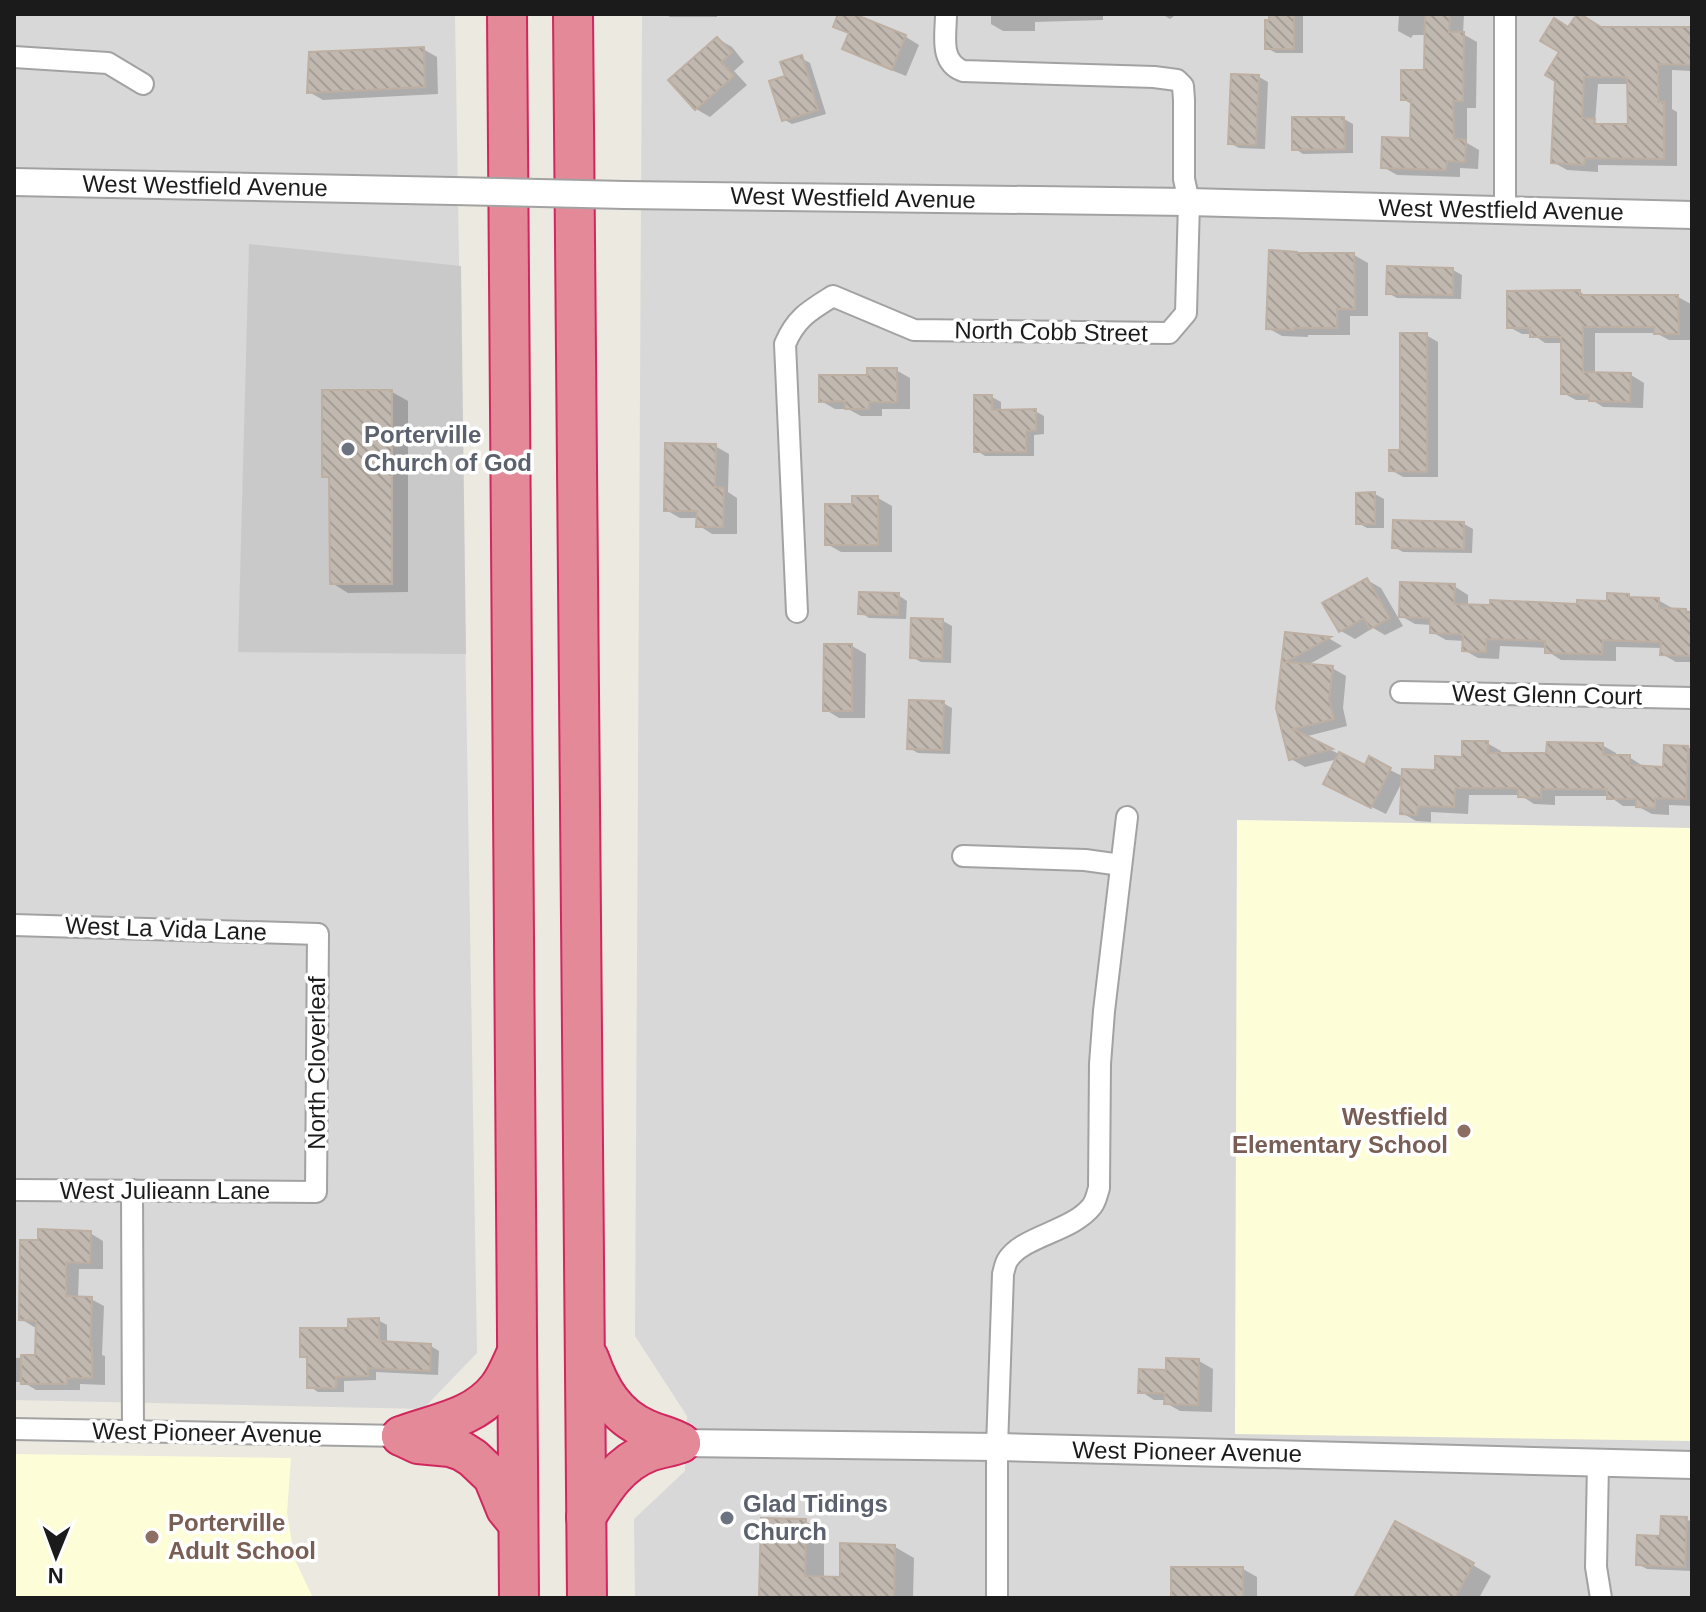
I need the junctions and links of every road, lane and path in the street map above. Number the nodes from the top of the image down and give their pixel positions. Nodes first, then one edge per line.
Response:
1 (507, 14) edge
2 (573, 14) edge
3 (946, 14) edge
4 (1505, 14) edge
5 (14, 57) edge
6 (143, 84) dead end
7 (14, 182) edge
8 (1189, 202) junction
9 (1505, 210) junction
10 (1692, 215) edge
11 (797, 612) dead end
12 (1401, 692) dead end
13 (1692, 698) edge
14 (1127, 817) dead end
15 (963, 856) dead end
16 (1121, 865) junction
17 (14, 925) edge
18 (318, 934) joint
19 (14, 1190) edge
20 (132, 1190) junction
21 (316, 1192) joint
22 (584, 1347) junction
23 (517, 1353) junction
24 (14, 1429) edge
25 (133, 1431) junction
26 (401, 1436) junction
27 (681, 1443) junction
28 (997, 1447) junction
29 (1598, 1463) junction
30 (1692, 1465) edge
31 (586, 1517) junction
32 (518, 1524) junction
33 (519, 1598) edge
34 (587, 1598) edge
35 (997, 1598) edge
36 (1601, 1598) edge

1 - 23 highway
2 - 22 highway
3 - 8 street, North Cobb Street
4 - 9 street
5 - 6 street
7 - 8 street, West Westfield Avenue, bridge
8 - 9 street, West Westfield Avenue
8 - 11 street, North Cobb Street
9 - 10 street, West Westfield Avenue
12 - 13 street, West Glenn Court
14 - 16 street
15 - 16 street
16 - 28 street
17 - 18 street, West La Vida Lane
18 - 21 street, North Cloverleaf
19 - 20 street, West Julieann Lane
20 - 21 street, West Julieann Lane
20 - 25 street
22 - 27 highway
22 - 31 highway
23 - 26 highway
23 - 32 highway
24 - 25 street, West Pioneer Avenue
25 - 26 street, West Pioneer Avenue
26 - 32 highway
27 - 28 street, West Pioneer Avenue
27 - 31 highway
28 - 29 street, West Pioneer Avenue
28 - 35 street
29 - 30 street, West Pioneer Avenue
29 - 36 street
31 - 34 highway
32 - 33 highway

